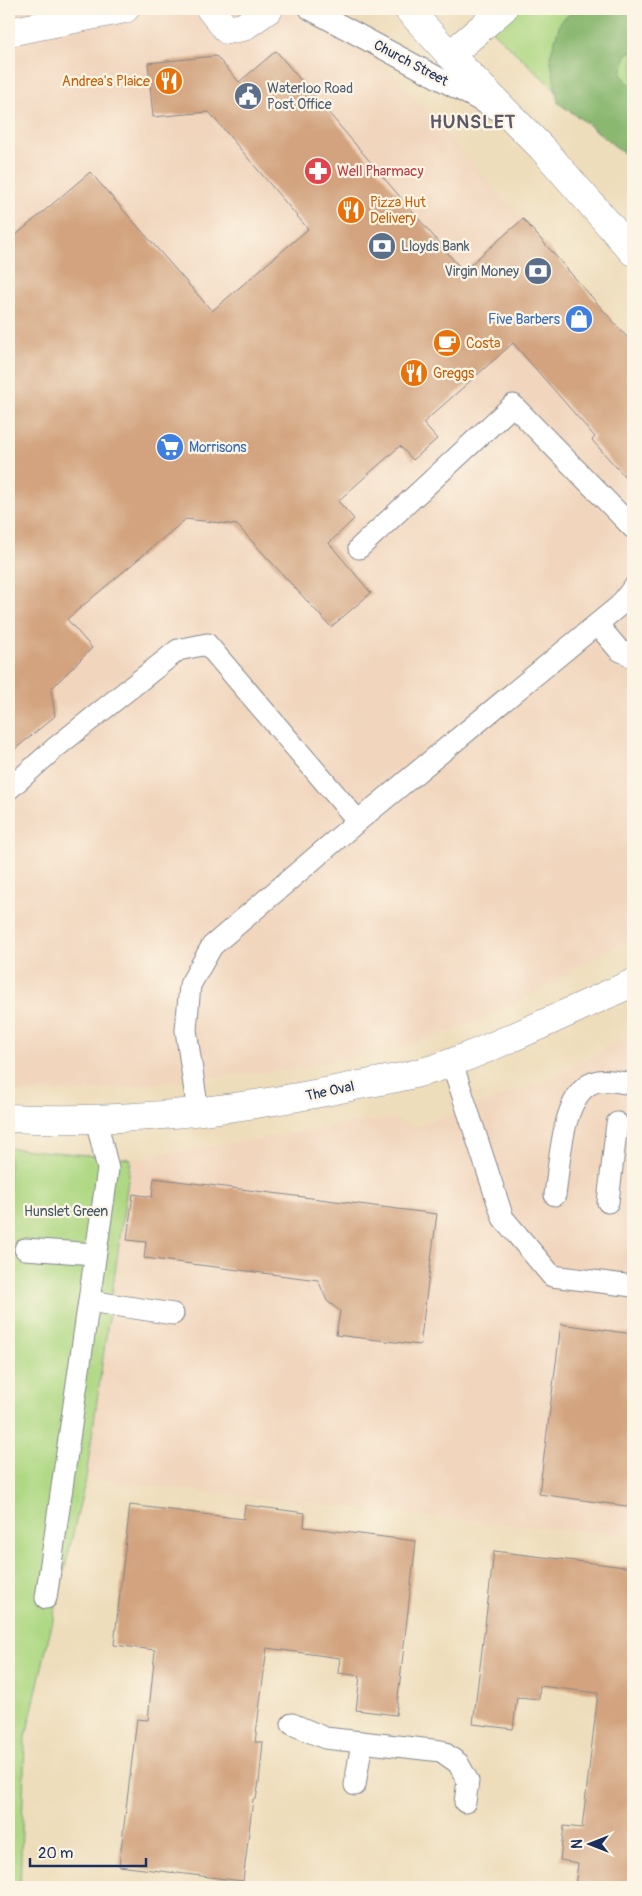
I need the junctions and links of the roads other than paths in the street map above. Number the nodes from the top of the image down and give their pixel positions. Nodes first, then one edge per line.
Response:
1 (125, 9) edge
2 (210, 9) edge
3 (269, 9) edge
4 (310, 9) edge
5 (408, 9) edge
6 (503, 9) edge
7 (19, 23) edge
8 (450, 55) junction
9 (512, 118) junction
10 (633, 252) edge
11 (633, 528) edge
12 (359, 548) dead end
13 (633, 588) edge
14 (597, 624) junction
15 (633, 657) edge
16 (9, 789) edge
17 (358, 821) junction
18 (633, 983) edge
19 (452, 1063) junction
20 (633, 1084) edge
21 (198, 1112) junction
22 (9, 1118) edge
23 (96, 1119) junction
24 (617, 1123) dead end
25 (555, 1195) dead end
26 (608, 1202) dead end
27 (25, 1248) dead end
28 (96, 1254) junction
29 (633, 1286) edge
30 (89, 1301) junction
31 (173, 1314) dead end
32 (46, 1598) dead end
33 (292, 1724) dead end
34 (362, 1742) junction
35 (355, 1785) dead end
36 (465, 1802) dead end

1 - 7 street
2 - 3 street
4 - 9 lane, Church Street
5 - 8 street, Church Street
6 - 8 street
8 - 9 street, Church Street
9 - 10 street, Church Street
11 - 12 lane
13 - 14 lane
14 - 15 lane
14 - 17 lane
16 - 17 lane
17 - 21 lane
18 - 19 street, The Oval
19 - 21 street, The Oval
19 - 29 lane
20 - 25 lane
21 - 23 street, The Oval
22 - 23 street, The Oval
23 - 28 lane
24 - 26 lane
27 - 28 lane
28 - 30 lane
30 - 31 lane
30 - 32 lane
33 - 34 lane
34 - 35 lane
34 - 36 lane

